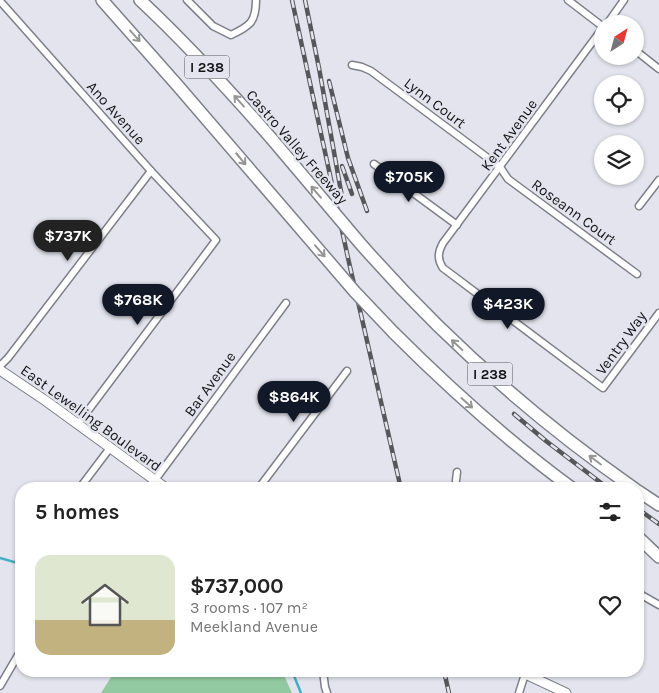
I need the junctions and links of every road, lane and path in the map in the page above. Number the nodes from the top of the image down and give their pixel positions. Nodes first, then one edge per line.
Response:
1 (102, 0) edge
2 (140, 0) edge
3 (187, 0) edge
4 (256, 0) edge
5 (568, 0) edge
6 (624, 0) edge
7 (0, 1) edge
8 (613, 15) edge
9 (594, 21) edge
10 (594, 38) edge
11 (644, 57) edge
12 (352, 65) dead end
13 (659, 68) edge
14 (374, 164) dead end
15 (500, 168) junction
16 (151, 171) junction
17 (659, 180) edge
18 (639, 206) dead end
19 (457, 224) junction
20 (637, 274) dead end
21 (286, 303) dead end
22 (659, 313) edge
23 (0, 366) edge
24 (0, 370) edge
25 (347, 371) dead end
26 (603, 388) joint
27 (78, 424) junction
28 (110, 448) junction
29 (457, 472) dead end
30 (155, 480) junction
31 (84, 482) edge
32 (158, 482) edge
33 (263, 482) edge
34 (456, 482) edge
35 (564, 482) edge
36 (625, 482) edge
37 (644, 495) edge
38 (659, 504) edge
39 (644, 539) edge
40 (644, 541) edge
41 (659, 548) edge
42 (659, 557) edge
43 (644, 596) edge
44 (659, 605) edge
45 (15, 660) edge
46 (324, 677) edge
47 (521, 677) edge
48 (531, 677) edge
49 (0, 686) edge
50 (327, 693) edge
51 (519, 693) edge
52 (566, 693) edge

1 -> 35 highway, I 238, bridge
36 -> 2 highway, Castro Valley Freeway / I 238, bridge
3 - 4 street
5 - 9 street
6 - 8 street
7 - 16 street, Ano Avenue
10 - 15 street, Kent Avenue
11 - 13 street
12 - 15 street, Lynn Court
14 - 19 street
15 - 19 street, Kent Avenue
15 - 20 street, Roseann Court
16 - 23 street
16 - 27 street, Ano Avenue
17 - 18 street
19 - 26 street, Kent Avenue
21 - 30 street, Bar Avenue
22 - 26 street, Ventry Way
24 - 27 main road, East Lewelling Boulevard
25 - 33 street
27 - 28 main road, East Lewelling Boulevard
28 - 30 main road, East Lewelling Boulevard
28 - 31 street
29 - 34 street
30 - 32 main road, East Lewelling Boulevard
37 - 38 highway, Castro Valley Freeway
39 - 41 highway
40 - 42 highway
43 - 44 street
45 - 49 street
46 - 50 street
47 - 51 street
48 - 52 main road

